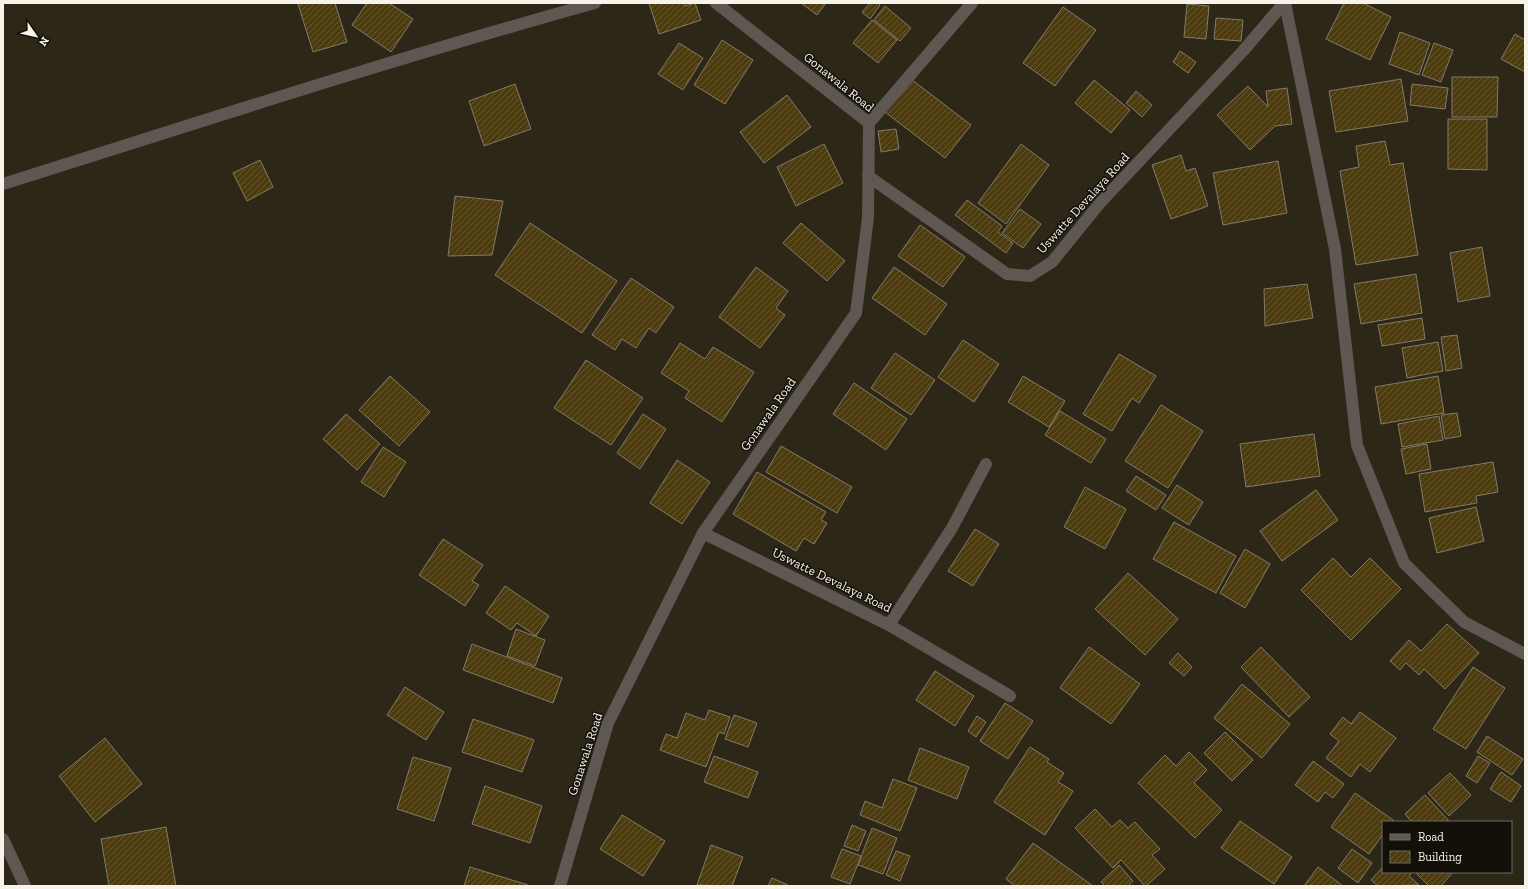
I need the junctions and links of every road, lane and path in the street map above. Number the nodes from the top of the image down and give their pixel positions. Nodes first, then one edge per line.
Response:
1 (595, 3) edge
2 (716, 3) edge
3 (972, 3) edge
4 (1285, 3) edge
5 (869, 123) junction
6 (868, 176) junction
7 (3, 184) edge
8 (986, 464) dead end
9 (702, 533) junction
10 (889, 625) junction
11 (1525, 654) edge
12 (1010, 696) dead end
13 (3, 839) edge
14 (25, 886) edge
15 (560, 886) edge

1 - 7 street
2 - 5 street, Gonawala Road
3 - 5 street
4 - 6 street, Uswatte Devalaya Road
4 - 11 street
5 - 6 street, Gonawala Road
6 - 9 street, Gonawala Road
8 - 10 street, Uswatte Devalaya Road
9 - 10 street, Uswatte Devalaya Road
9 - 15 street, Gonawala Road
10 - 12 street
13 - 14 street

